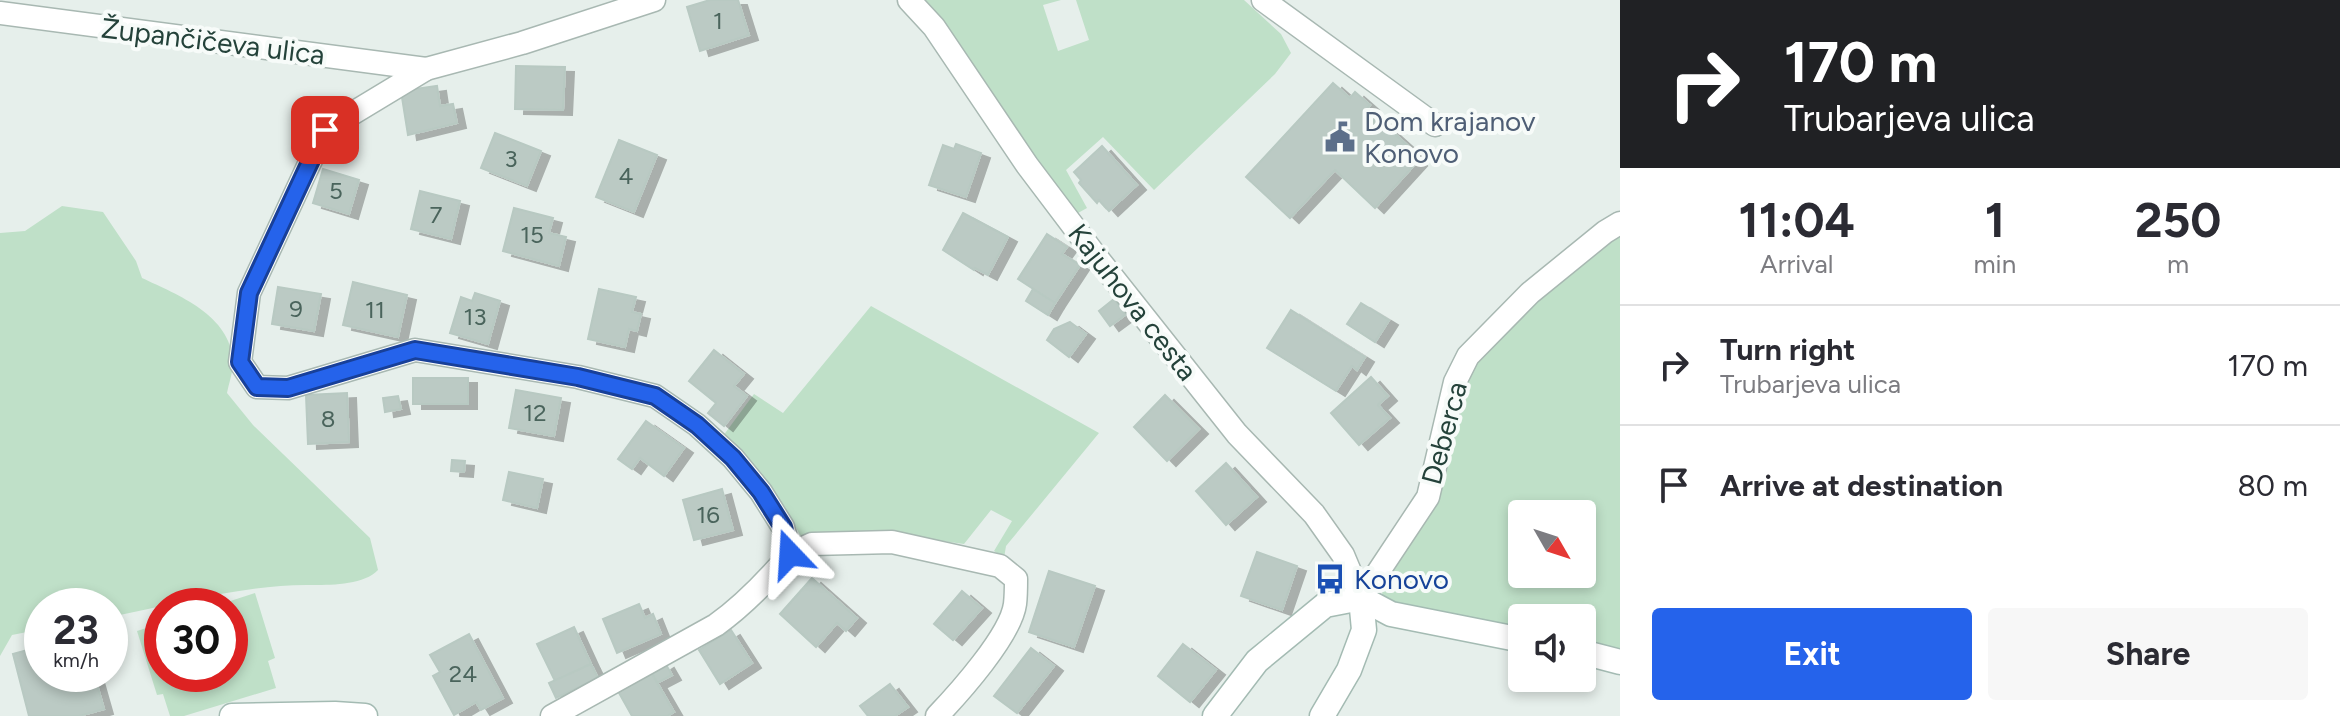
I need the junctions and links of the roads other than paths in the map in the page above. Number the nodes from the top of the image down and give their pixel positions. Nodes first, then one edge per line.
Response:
1 (654, 0) edge
2 (909, 0) edge
3 (1263, 0) edge
4 (0, 13) edge
5 (426, 69) junction
6 (1435, 125) dead end
7 (1620, 223) edge
8 (790, 554) junction
9 (1361, 598) junction
10 (1508, 637) edge
11 (1596, 656) edge
12 (1620, 662) edge
13 (232, 716) edge
14 (365, 716) edge
15 (552, 716) edge
16 (937, 716) edge
17 (1215, 716) edge
18 (1322, 716) edge

1 - 5 street, Župančičeva ulica
2 - 9 street, Kajuhova cesta
3 - 6 street
4 - 5 street, Župančičeva ulica
5 - 8 street, Župančičeva ulica
7 - 9 street, Deberca
8 - 15 street
8 - 16 street
9 - 10 street
9 - 17 street
9 - 18 street
11 - 12 street
13 - 14 street

